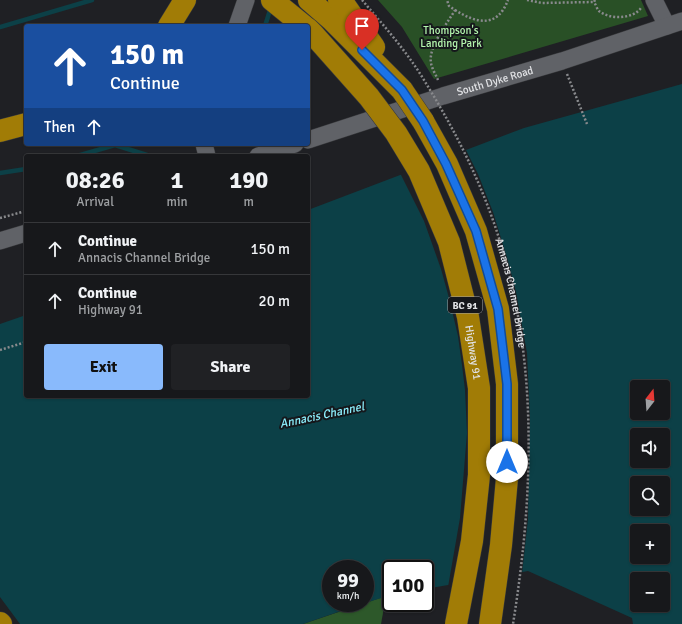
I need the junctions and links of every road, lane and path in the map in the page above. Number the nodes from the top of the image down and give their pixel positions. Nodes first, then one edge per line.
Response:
1 (185, 0) edge
2 (246, 0) edge
3 (272, 0) edge
4 (309, 0) edge
5 (339, 0) edge
6 (362, 0) edge
7 (447, 0) edge
8 (508, 0) edge
9 (527, 0) edge
10 (595, 1) edge
11 (648, 3) edge
12 (455, 10) junction
13 (170, 24) edge
14 (238, 24) edge
15 (302, 24) edge
16 (674, 24) edge
17 (310, 31) edge
18 (562, 61) junction
19 (402, 90) junction
20 (443, 96) junction
21 (587, 124) dead end
22 (24, 125) edge
23 (0, 131) edge
24 (310, 139) edge
25 (289, 146) edge
26 (264, 154) edge
27 (24, 212) edge
28 (0, 218) edge
29 (24, 234) edge
30 (0, 241) edge
31 (24, 343) edge
32 (0, 350) edge
33 (456, 624) edge
34 (490, 624) edge
35 (512, 624) edge

1 - 13 highway
2 - 14 street
3 - 15 highway
4 - 19 highway, BC 91
5 - 19 highway
6 - 35 path, Annacis Channel Bridge, bridge
7 - 12 path
8 - 12 path
9 - 10 path
10 - 11 path
11 - 16 street
12 - 20 path
16 - 18 street, South Dyke Road
17 - 33 highway, Highway 91 / BC 91, bridge
18 - 20 street, South Dyke Road
18 - 21 path
19 - 34 highway, BC 91, bridge
20 - 24 street, South Dyke Road
22 - 23 highway
25 - 26 street
27 - 28 path
29 - 30 street
31 - 32 path

